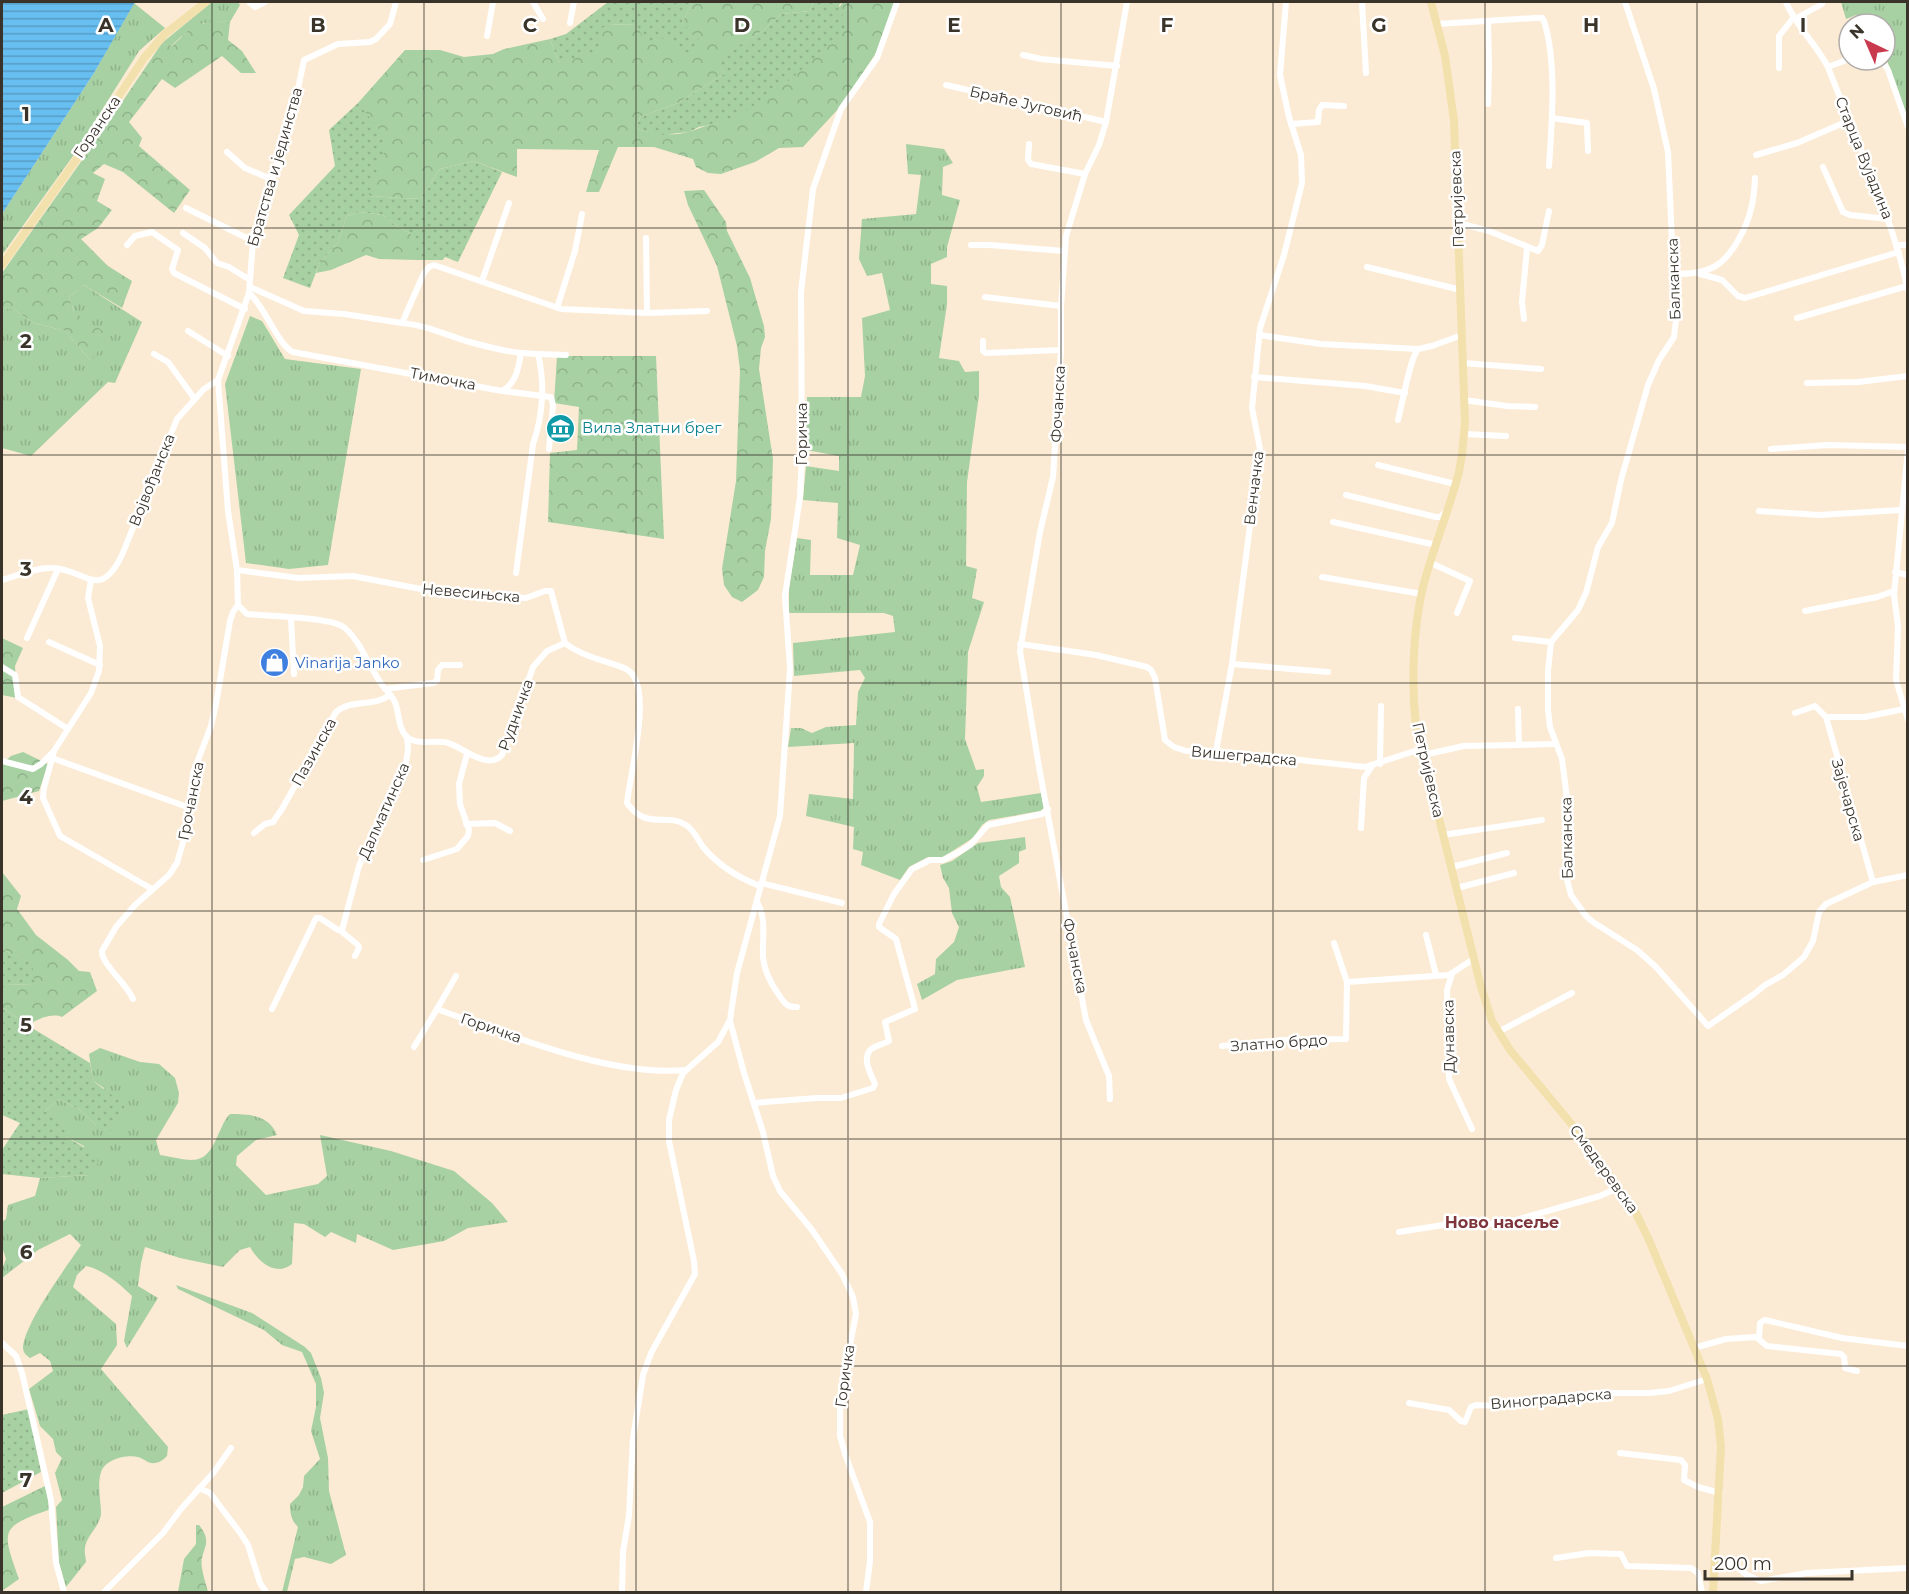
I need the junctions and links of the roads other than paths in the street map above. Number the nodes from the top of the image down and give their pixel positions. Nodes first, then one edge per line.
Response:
1 (206, 2) edge
2 (249, 2) edge
3 (265, 2) edge
4 (396, 2) edge
5 (492, 2) edge
6 (533, 2) edge
7 (574, 2) edge
8 (897, 2) edge
9 (1127, 2) edge
10 (1286, 2) edge
11 (1362, 2) edge
12 (1431, 2) edge
13 (1625, 2) edge
14 (1786, 2) edge
15 (1822, 4) dead end
16 (1795, 18) junction
17 (543, 19) dead end
18 (1488, 22) junction
19 (570, 23) dead end
20 (1437, 24) junction
21 (487, 36) dead end
22 (1023, 55) dead end
23 (1837, 64) edge
24 (1117, 66) junction
25 (1779, 68) dead end
26 (1828, 68) junction
27 (1889, 72) edge
28 (1366, 73) dead end
29 (946, 85) dead end
30 (1488, 104) dead end
31 (1344, 106) dead end
32 (1552, 118) junction
33 (1848, 121) junction
34 (1106, 122) junction
35 (1291, 124) junction
36 (1908, 127) edge
37 (1029, 144) dead end
38 (1588, 151) dead end
39 (226, 152) dead end
40 (1756, 155) dead end
41 (1549, 166) dead end
42 (1823, 167) dead end
43 (1084, 174) junction
44 (1755, 178) dead end
45 (271, 179) junction
46 (509, 203) dead end
47 (186, 208) dead end
48 (1549, 211) dead end
49 (582, 214) dead end
50 (1889, 219) junction
51 (1458, 223) junction
52 (183, 233) dead end
53 (646, 238) dead end
54 (253, 241) junction
55 (128, 245) dead end
56 (971, 245) dead end
57 (1908, 245) edge
58 (1527, 248) junction
59 (1898, 248) junction
60 (1064, 251) junction
61 (2, 265) edge
62 (1367, 267) dead end
63 (1697, 273) junction
64 (1675, 274) junction
65 (482, 281) junction
66 (250, 287) junction
67 (1907, 288) edge
68 (1461, 290) junction
69 (985, 297) dead end
70 (1061, 306) junction
71 (556, 308) junction
72 (245, 309) junction
73 (707, 310) dead end
74 (647, 313) junction
75 (1797, 318) dead end
76 (1524, 319) dead end
77 (402, 323) junction
78 (188, 331) dead end
79 (1259, 335) junction
80 (1462, 335) junction
81 (983, 341) dead end
82 (1418, 349) junction
83 (1061, 351) junction
84 (521, 353) junction
85 (154, 354) dead end
86 (538, 354) junction
87 (566, 355) dead end
88 (228, 356) junction
89 (1463, 363) junction
90 (1540, 369) dead end
91 (1908, 376) edge
92 (1254, 377) junction
93 (218, 380) junction
94 (1807, 383) dead end
95 (502, 391) junction
96 (1405, 393) junction
97 (541, 396) junction
98 (194, 398) junction
99 (1464, 400) junction
100 (1535, 407) dead end
101 (1398, 420) dead end
102 (1464, 434) junction
103 (1506, 436) dead end
104 (1908, 448) edge
105 (549, 449) dead end
106 (1771, 449) dead end
107 (1378, 465) dead end
108 (1455, 484) junction
109 (1346, 495) dead end
110 (1901, 510) junction
111 (1447, 511) junction
112 (1759, 511) dead end
113 (1333, 522) dead end
114 (1436, 544) junction
115 (1431, 563) junction
116 (58, 568) junction
117 (237, 570) junction
118 (1895, 572) junction
119 (516, 573) dead end
120 (1908, 575) edge
121 (1322, 578) dead end
122 (2, 580) edge
123 (91, 580) junction
124 (1894, 591) junction
125 (1422, 594) junction
126 (237, 605) junction
127 (1804, 611) dead end
128 (1457, 613) dead end
129 (291, 619) junction
130 (27, 638) dead end
131 (1515, 638) dead end
132 (49, 642) dead end
133 (1551, 642) junction
134 (565, 643) junction
135 (1020, 644) junction
136 (1232, 664) junction
137 (460, 665) dead end
138 (100, 666) junction
139 (2, 668) edge
140 (1328, 672) dead end
141 (294, 674) dead end
142 (387, 692) junction
143 (1381, 706) dead end
144 (1518, 709) dead end
145 (1904, 709) junction
146 (1795, 713) dead end
147 (1826, 717) junction
148 (1908, 720) edge
149 (68, 729) junction
150 (406, 737) junction
151 (1556, 744) junction
152 (1519, 745) junction
153 (57, 749) junction
154 (1216, 751) junction
155 (1422, 752) junction
156 (467, 754) junction
157 (52, 758) junction
158 (2, 761) edge
159 (1380, 764) junction
160 (1372, 766) junction
161 (189, 808) junction
162 (1048, 810) junction
163 (1542, 820) dead end
164 (466, 824) junction
165 (1361, 828) dead end
166 (510, 831) dead end
167 (254, 833) dead end
168 (1443, 835) junction
169 (1506, 853) dead end
170 (423, 860) dead end
171 (1452, 867) junction
172 (1514, 873) dead end
173 (1908, 875) edge
174 (1873, 882) junction
175 (761, 885) junction
176 (1457, 888) junction
177 (152, 889) junction
178 (757, 902) junction
179 (842, 903) dead end
180 (341, 931) junction
181 (1426, 935) dead end
182 (1334, 943) dead end
183 (354, 956) dead end
184 (1475, 958) junction
185 (1452, 974) junction
186 (1436, 975) junction
187 (456, 976) dead end
188 (1347, 982) junction
189 (1572, 993) dead end
190 (133, 999) dead end
191 (797, 1006) dead end
192 (272, 1009) dead end
193 (437, 1009) junction
194 (730, 1020) junction
195 (1498, 1032) junction
196 (1222, 1046) dead end
197 (414, 1047) dead end
198 (686, 1070) junction
199 (1110, 1099) dead end
200 (754, 1103) junction
201 (1472, 1129) dead end
202 (1620, 1187) junction
203 (1399, 1232) dead end
204 (1759, 1337) junction
205 (2, 1343) edge
206 (1908, 1346) edge
207 (1694, 1348) junction
208 (1857, 1371) dead end
209 (1707, 1379) junction
210 (1409, 1403) dead end
211 (231, 1448) dead end
212 (1620, 1453) dead end
213 (199, 1488) junction
214 (1720, 1493) junction
215 (1556, 1558) dead end
216 (1715, 1559) junction
217 (1908, 1568) edge
218 (266, 1592) edge
219 (64, 1593) edge
220 (104, 1593) edge
221 (622, 1593) edge
222 (866, 1593) edge
223 (1702, 1593) edge
224 (1713, 1593) edge

1 - 61 main road, Горанска
2 - 3 street
4 - 45 street, Братства и јединства
5 - 21 street
6 - 17 street
7 - 19 street
8 - 175 street, Горичка
9 - 24 street, Фочанска
10 - 35 street, Венчачка
11 - 28 street
12 - 20 main road, Петријевска
13 - 64 street, Балканска
14 - 16 street, Старца Вујадина
15 - 16 street
16 - 25 street
16 - 26 street, Старца Вујадина
18 - 20 street
18 - 30 street
18 - 32 street
20 - 51 main road, Петријевска
22 - 24 street
23 - 26 street
24 - 34 street, Фочанска
26 - 33 street, Старца Вујадина
27 - 36 street
29 - 34 street, Браће Југовић
31 - 35 street
32 - 38 street
32 - 41 street
33 - 40 street
33 - 50 street, Старца Вујадина
34 - 43 street, Фочанска
35 - 79 street, Венчачка
37 - 43 street
39 - 45 street
42 - 50 street
43 - 60 street, Фочанска
44 - 63 street
45 - 54 street, Братства и јединства
46 - 65 street
47 - 54 street
48 - 58 street
49 - 71 street
50 - 59 street, Старца Вујадина
51 - 58 street
51 - 68 main road, Петријевска
52 - 66 street
53 - 74 street
54 - 66 street, Братства и јединства
55 - 72 street
56 - 60 street
57 - 59 street
58 - 76 street
59 - 63 street
59 - 67 street, Старца Вујадина
60 - 70 street, Фочанска
62 - 68 street
63 - 64 street
64 - 133 street, Балканска
65 - 71 street
65 - 77 street
66 - 72 street, Братства и јединства
66 - 77 street
66 - 95 street, Тимочка
67 - 75 street
68 - 80 main road, Петријевска
69 - 70 street
70 - 83 street, Фочанска
71 - 74 street
72 - 88 street, Братства и јединства
73 - 74 street
77 - 84 street
78 - 88 street
79 - 82 street
79 - 92 street, Венчачка
80 - 82 street
80 - 89 main road, Петријевска
81 - 83 street
82 - 96 street
83 - 135 street, Фочанска
84 - 86 street
84 - 95 street
85 - 98 street
86 - 87 street
86 - 97 street
88 - 93 street, Братства и јединства
89 - 90 street
89 - 99 main road, Петријевска
91 - 94 street
92 - 96 street
92 - 136 street, Венчачка
93 - 98 street, Војвођанска
93 - 117 street, Братства и јединства
95 - 97 street, Тимочка
96 - 101 street
97 - 105 street
97 - 119 street
98 - 123 street, Војвођанска
99 - 100 street
99 - 102 main road, Петријевска
102 - 103 street
102 - 108 main road, Петријевска
104 - 106 street
104 - 110 street
107 - 108 street
108 - 111 main road, Петријевска
109 - 111 street
110 - 112 street
110 - 118 street
111 - 114 main road, Петријевска
113 - 114 street
114 - 115 main road, Петријевска
115 - 125 main road, Петријевска
115 - 128 street
116 - 122 street
116 - 123 street
116 - 130 street
117 - 126 street, Братства и јединства
117 - 134 street, Невесињска
118 - 120 street
118 - 124 street
121 - 125 street
123 - 138 street
124 - 127 street
124 - 145 street
125 - 155 main road, Петријевска
126 - 129 street
126 - 161 street, Грочанска
129 - 141 street
129 - 142 street
131 - 133 street
132 - 138 street
133 - 151 street, Балканска
134 - 156 street, Рудничка
134 - 175 street
135 - 154 street, Вишеградска
135 - 162 street, Фочанска
136 - 140 street
136 - 154 street, Венчачка
137 - 142 street
138 - 149 street
139 - 149 street
142 - 150 street
142 - 167 street, Пазинска
143 - 159 street
144 - 152 street
145 - 147 street
145 - 148 street
146 - 147 street
147 - 174 street, Зајечарска
149 - 153 street
150 - 156 street, Рудничка
150 - 180 street, Далматинска
151 - 152 street, Вишеградска
151 - 174 street, Балканска
152 - 155 street, Вишеградска
153 - 157 street
153 - 158 street
154 - 160 street, Вишеградска
155 - 159 street, Вишеградска
155 - 168 main road, Петријевска
156 - 164 street
157 - 161 street
157 - 177 street
159 - 160 street, Вишеградска
160 - 165 street
161 - 177 street, Грочанска
162 - 199 street, Фочанска
162 - 200 street
163 - 168 street
164 - 166 street
164 - 170 street
168 - 171 main road, Смедеревска
169 - 171 street
171 - 176 main road, Смедеревска
172 - 176 street
173 - 174 street
175 - 178 street, Горичка
175 - 179 street
176 - 184 main road, Смедеревска
177 - 190 street, Грочанска
178 - 191 street, Горичка
178 - 194 street, Горичка
180 - 183 street
180 - 192 street
181 - 186 street
182 - 188 street, Златно брдо
184 - 185 street
184 - 195 main road, Смедеревска
185 - 186 street
185 - 201 street, Дунавска
186 - 188 street
187 - 193 street
188 - 196 street, Златно брдо
189 - 195 street
193 - 197 street
193 - 198 street, Горичка
194 - 198 street, Горичка
194 - 200 street, Горичка
195 - 202 main road, Смедеревска
198 - 221 street, Горичка
200 - 222 street, Горичка
202 - 203 street
202 - 207 main road, Смедеревска
204 - 206 street
204 - 207 street
204 - 208 street
205 - 219 street
207 - 209 main road, Смедеревска
209 - 210 street, Виноградарска
209 - 214 main road, Смедеревска
211 - 213 street
212 - 214 street
213 - 218 street
213 - 220 street
214 - 216 main road, Смедеревска
215 - 223 street
216 - 217 street
216 - 224 main road, Смедеревска

